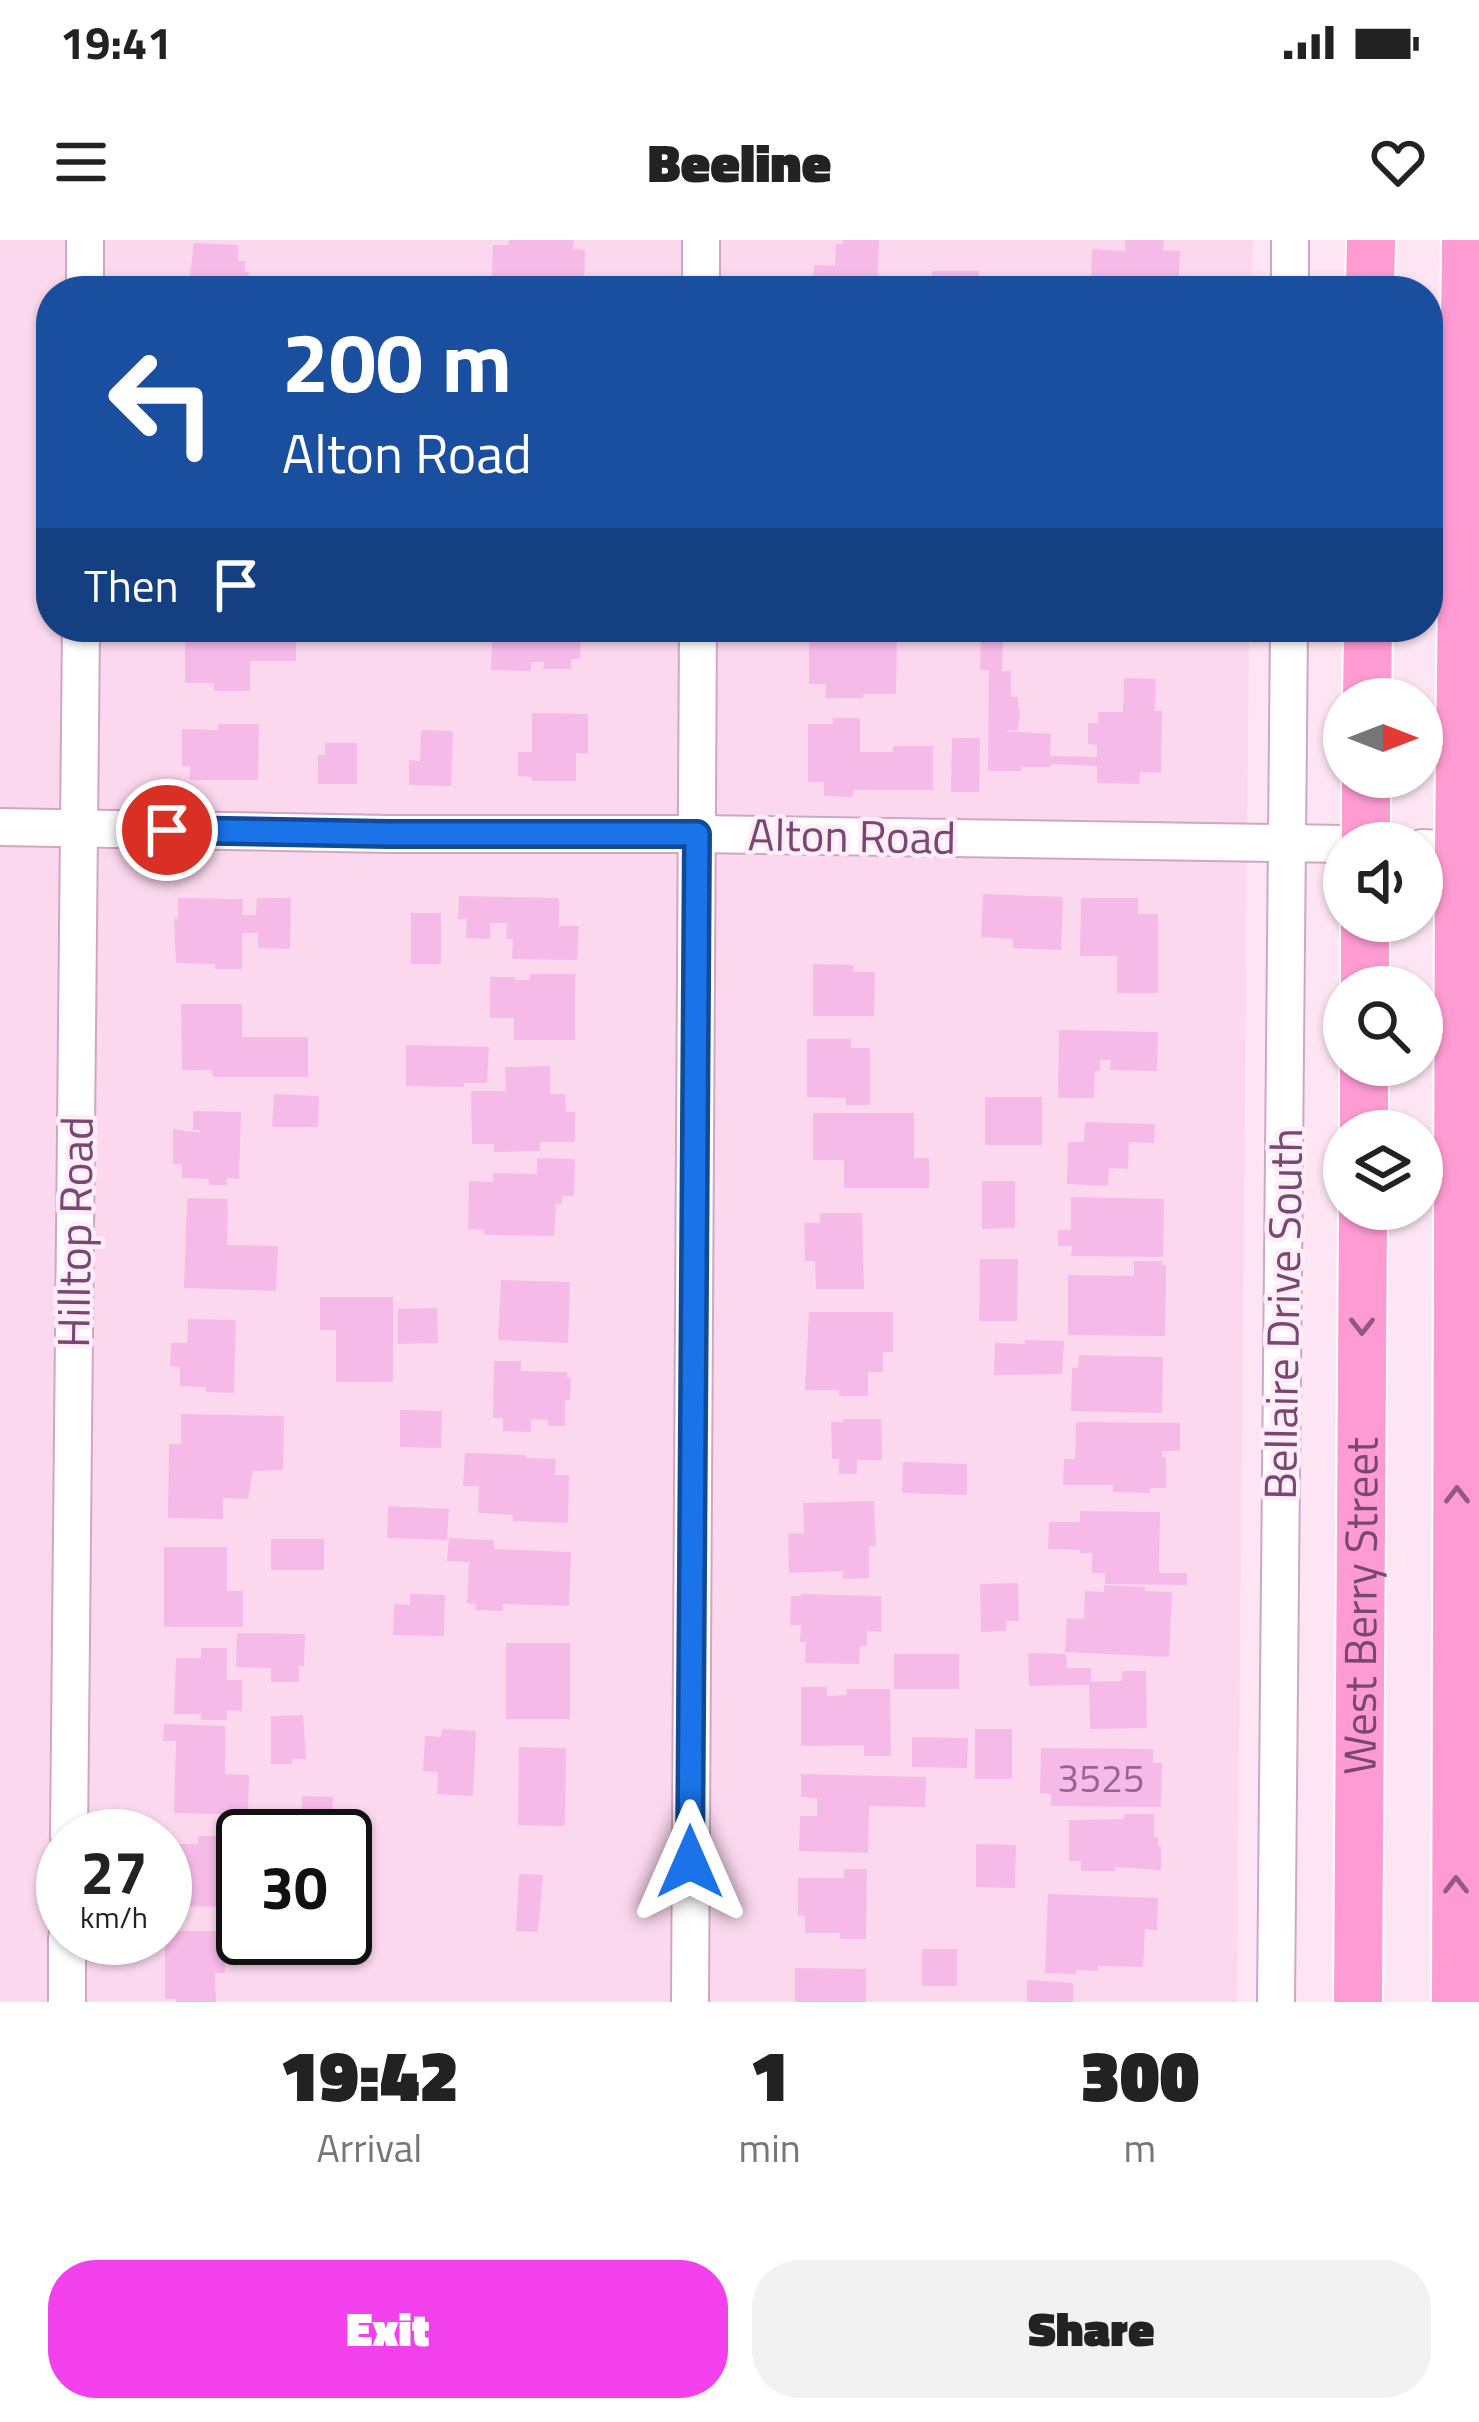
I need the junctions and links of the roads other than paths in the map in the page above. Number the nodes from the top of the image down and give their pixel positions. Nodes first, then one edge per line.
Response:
1 (86, 240) edge
2 (701, 240) edge
3 (1291, 240) edge
4 (1371, 240) edge
5 (1466, 240) edge
6 (85, 276) edge
7 (701, 276) edge
8 (1290, 276) edge
9 (1370, 276) edge
10 (81, 642) edge
11 (698, 642) edge
12 (1289, 642) edge
13 (1368, 642) edge
14 (1367, 678) edge
15 (1441, 822) edge
16 (0, 827) edge
17 (79, 828) junction
18 (697, 834) junction
19 (1289, 841) junction
20 (1323, 843) edge
21 (1441, 942) edge
22 (1363, 1230) edge
23 (68, 1809) edge
24 (68, 1965) edge
25 (67, 2002) edge
26 (690, 2002) edge
27 (1276, 2002) edge
28 (1358, 2002) edge
29 (1456, 2002) edge

1 - 6 street
2 - 7 street
3 - 8 street
4 - 9 main road
5 - 15 main road
10 - 17 street, Hilltop Road
11 - 18 street
12 - 19 street, Bellaire Drive South
13 - 14 main road
16 - 17 street, Alton Road
17 - 18 street, Alton Road
17 - 23 street, Hilltop Road
18 - 19 street, Alton Road
18 - 26 street
19 - 20 street, Alton Road
19 - 27 street, Bellaire Drive South
29 -> 21 main road
22 -> 28 main road, West Berry Street
24 - 25 street

